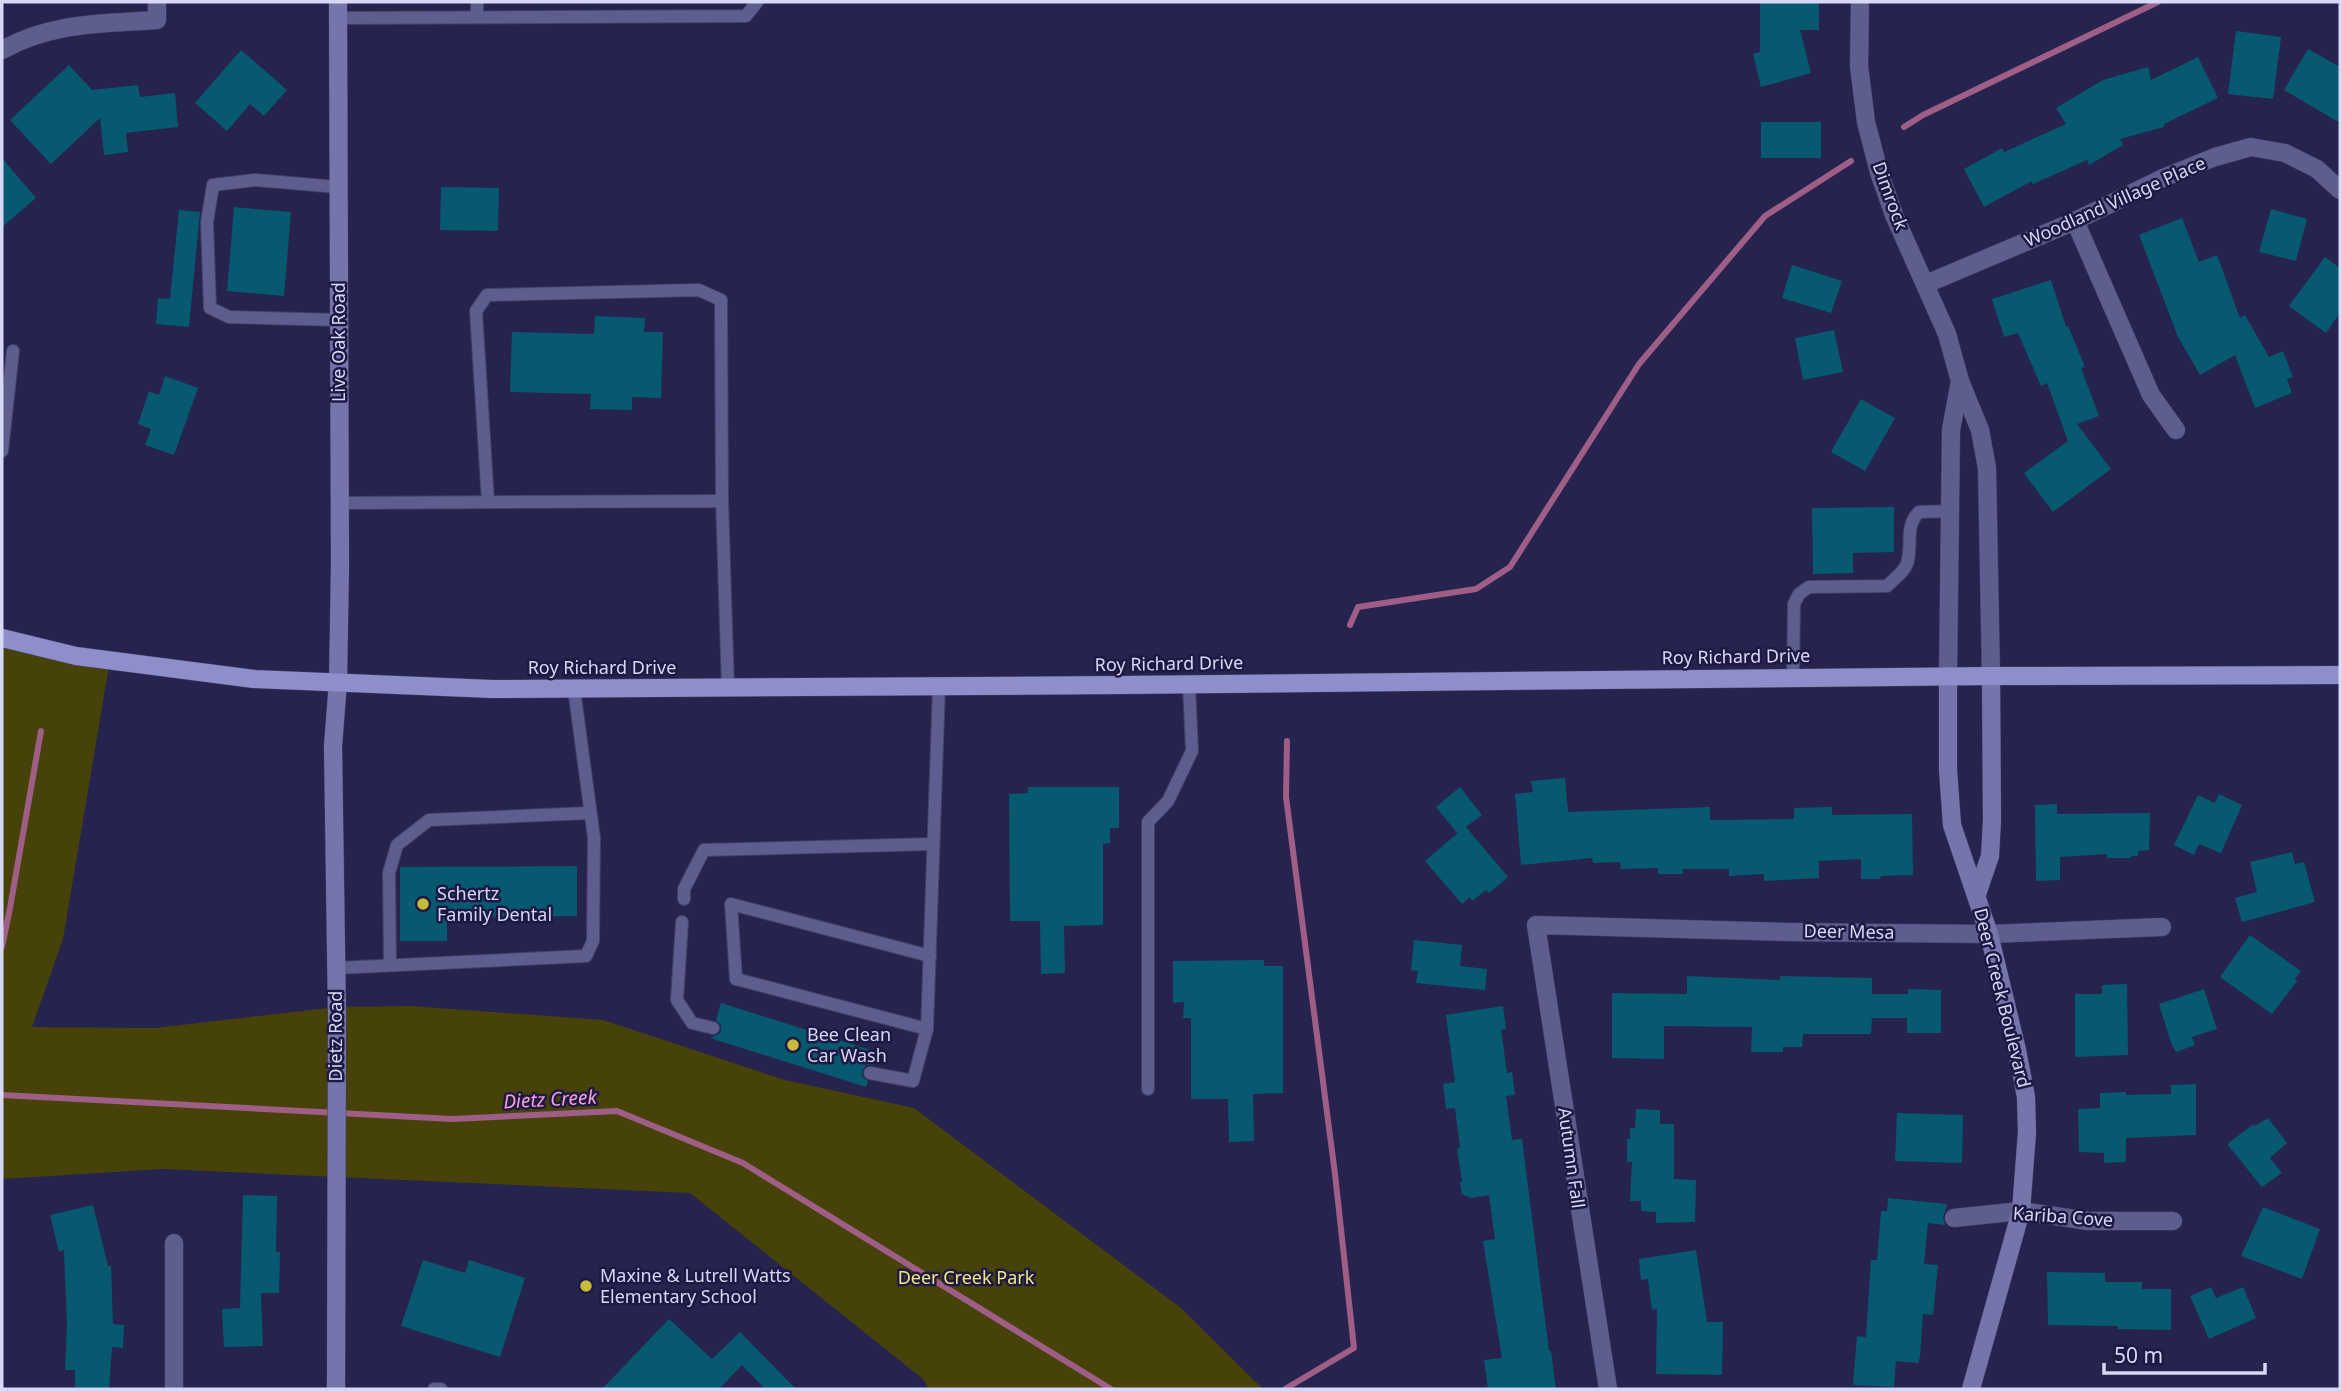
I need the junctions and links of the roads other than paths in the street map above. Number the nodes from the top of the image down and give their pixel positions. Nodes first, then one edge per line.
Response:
1 (157, 2) edge
2 (406, 2) edge
3 (477, 2) edge
4 (537, 2) edge
5 (757, 2) edge
6 (1860, 2) edge
7 (338, 10) edge
8 (406, 17) junction
9 (477, 17) junction
10 (537, 17) junction
11 (2, 50) edge
12 (338, 187) junction
13 (2340, 190) edge
14 (2075, 221) junction
15 (1926, 284) junction
16 (339, 320) junction
17 (13, 351) dead end
18 (1960, 381) junction
19 (2176, 430) dead end
20 (2, 451) edge
21 (722, 501) junction
22 (488, 502) junction
23 (340, 503) junction
24 (1950, 511) junction
25 (2, 638) edge
26 (2340, 675) edge
27 (1948, 676) junction
28 (1991, 676) junction
29 (1793, 678) junction
30 (338, 682) junction
31 (1189, 685) junction
32 (939, 687) junction
33 (728, 688) junction
34 (574, 689) junction
35 (589, 813) junction
36 (933, 844) junction
37 (1977, 894) junction
38 (684, 899) dead end
39 (682, 922) dead end
40 (1536, 925) joint
41 (2162, 927) dead end
42 (1989, 934) junction
43 (930, 956) junction
44 (390, 965) junction
45 (336, 968) junction
46 (713, 1028) dead end
47 (928, 1029) junction
48 (870, 1073) dead end
49 (1148, 1089) dead end
50 (2021, 1211) junction
51 (1954, 1218) dead end
52 (2173, 1221) dead end
53 (174, 1243) dead end
54 (174, 1389) edge
55 (340, 1389) edge
56 (434, 1389) edge
57 (441, 1389) edge
58 (1608, 1389) edge
59 (1971, 1389) edge

1 - 11 street
2 - 8 lane
3 - 9 lane
4 - 10 lane
5 - 10 lane
6 - 15 street, Dimrock
7 - 8 lane
7 - 12 street, Live Oak Road
8 - 9 lane
9 - 10 lane
12 - 16 street, Live Oak Road
12 - 16 lane
13 - 14 street, Woodland Village Place
14 - 15 street, Woodland Village Place
14 - 19 street
15 - 18 street, Dimrock
16 - 23 street, Live Oak Road
17 - 20 lane
18 - 24 street, Dimrock
18 - 28 street, Dimrock
21 - 22 lane
21 - 22 lane
21 - 33 lane
22 - 23 lane
23 - 30 street, Live Oak Road
24 - 27 street, Dimrock
24 - 29 lane
25 - 30 main road, Roy Richard Drive
26 - 28 main road, Roy Richard Drive
27 - 28 main road, Roy Richard Drive
27 - 29 main road, Roy Richard Drive
27 - 37 street, Deer Creek Boulevard
28 - 37 street, Deer Creek Boulevard
29 - 31 main road, Roy Richard Drive
30 - 34 main road, Roy Richard Drive
30 - 45 street, Dietz Road
31 - 32 main road, Roy Richard Drive
31 - 49 lane
32 - 33 main road, Roy Richard Drive
32 - 36 lane
33 - 34 main road, Roy Richard Drive
34 - 35 lane
35 - 44 lane
35 - 44 lane
36 - 38 lane
36 - 43 lane
37 - 42 street, Deer Creek Boulevard
39 - 46 lane
40 - 42 street, Deer Mesa
40 - 58 street, Autumn Fall
41 - 42 street, Deer Mesa
42 - 50 street, Deer Creek Boulevard
43 - 47 lane
43 - 47 lane
44 - 45 lane
45 - 55 street, Dietz Road
47 - 48 lane
50 - 51 street, Kariba Cove
50 - 52 street, Kariba Cove
50 - 59 street, Deer Creek Boulevard
53 - 54 street
56 - 57 lane

